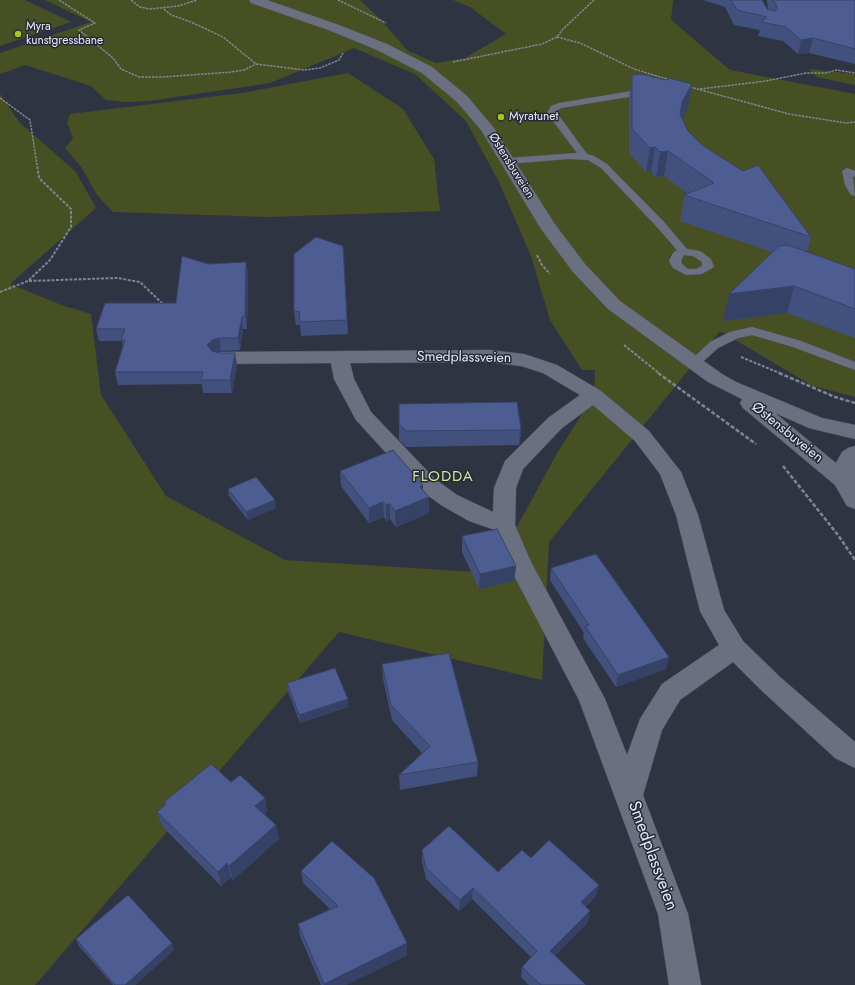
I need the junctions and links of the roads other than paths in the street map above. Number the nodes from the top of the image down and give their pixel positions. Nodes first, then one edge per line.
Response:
1 (255, 0) edge
2 (638, 93) edge
3 (584, 156) junction
4 (508, 161) junction
5 (855, 174) edge
6 (855, 193) edge
7 (684, 252) dead end
8 (339, 357) junction
9 (221, 358) edge
10 (694, 363) junction
11 (855, 366) edge
12 (729, 386) junction
13 (594, 395) junction
14 (855, 432) edge
15 (855, 453) edge
16 (844, 481) junction
17 (855, 501) edge
18 (504, 525) junction
19 (734, 648) junction
20 (855, 756) edge
21 (629, 795) junction
22 (685, 985) edge

1 - 4 street, Østensbuveien
2 - 3 lane
3 - 4 lane
3 - 7 lane
4 - 10 street, Østensbuveien
5 - 6 lane
8 - 9 street, Smedplassveien
8 - 13 street, Smedplassveien
8 - 18 street
10 - 11 lane
10 - 12 street, Østensbuveien
12 - 14 street, Østensbuveien
12 - 16 street, Østensbuveien
13 - 18 street
13 - 19 street, Smedplassveien
15 - 16 street
16 - 17 street
18 - 21 street
19 - 20 street, Smedplassveien
19 - 21 street, Smedplassveien
21 - 22 street, Smedplassveien

